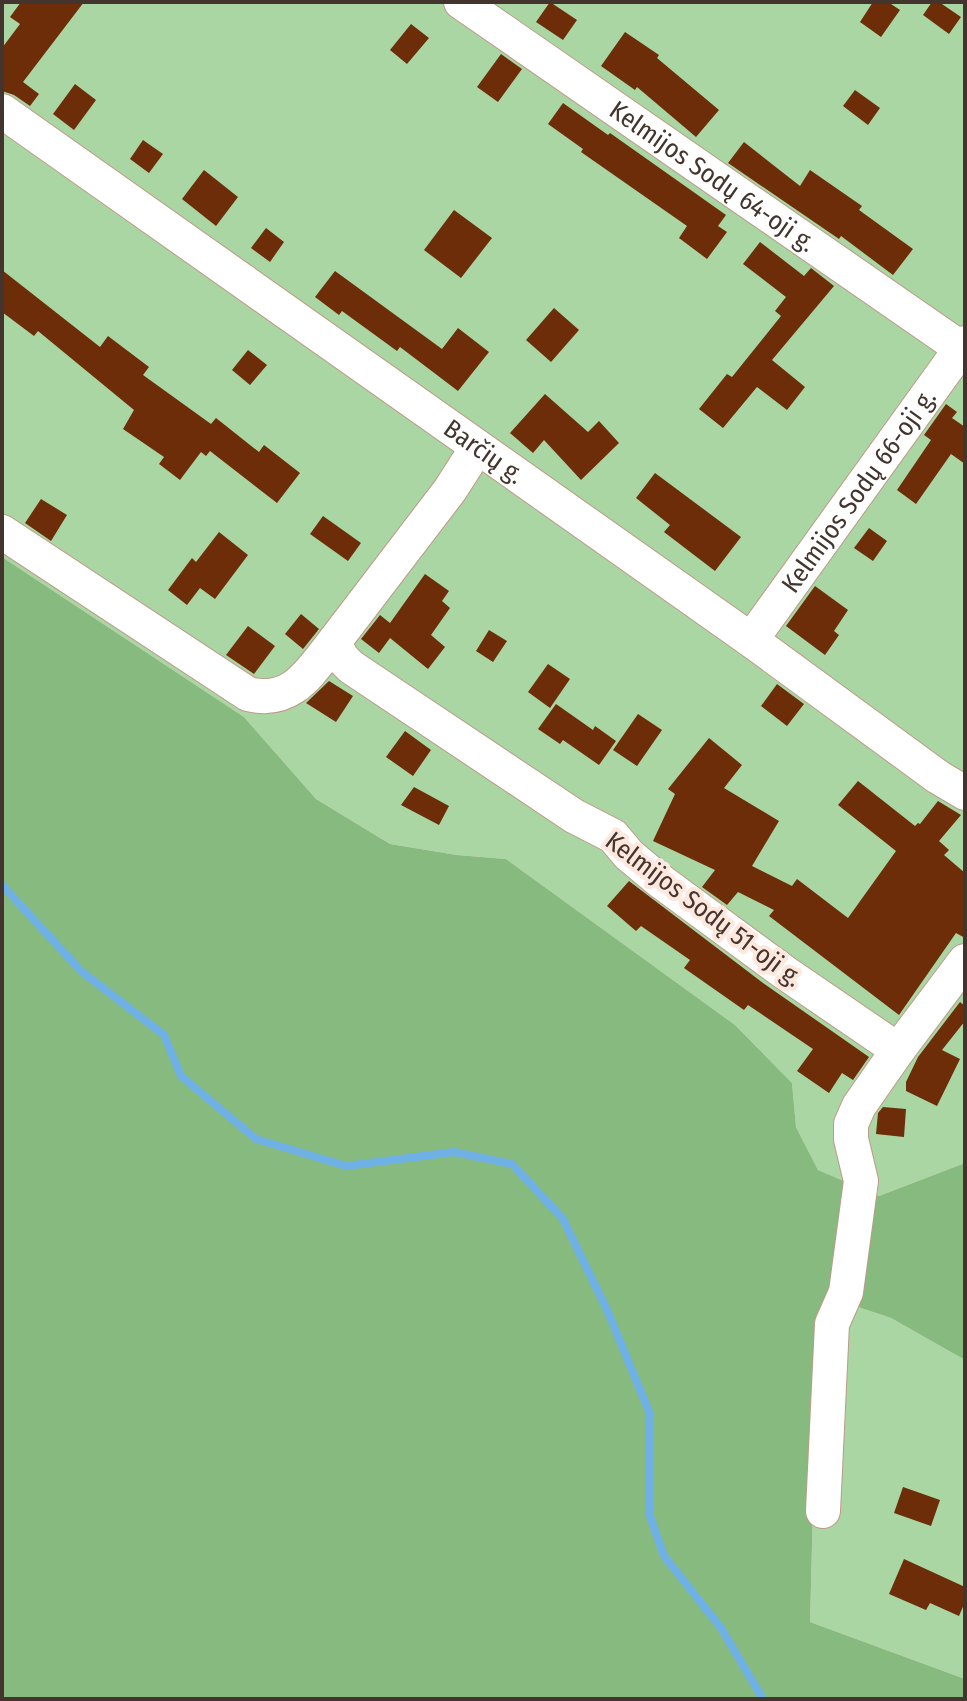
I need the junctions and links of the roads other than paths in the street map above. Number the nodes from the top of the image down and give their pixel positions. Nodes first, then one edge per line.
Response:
1 (461, 2) edge
2 (2, 111) edge
3 (964, 347) edge
4 (477, 448) junction
5 (2, 532) edge
6 (751, 640) junction
7 (334, 642) junction
8 (965, 793) edge
9 (965, 961) edge
10 (898, 1050) junction
11 (823, 1511) dead end

1 - 3 street, Kelmijos Sodų 64-oji g.
2 - 4 street, Barčių g.
3 - 6 street, Kelmijos Sodų 66-oji g.
4 - 6 street, Barčių g.
4 - 7 street
5 - 7 street
6 - 8 street, Barčių g.
7 - 10 street, Kelmijos Sodų 51-oji g.
9 - 10 street
10 - 11 street

